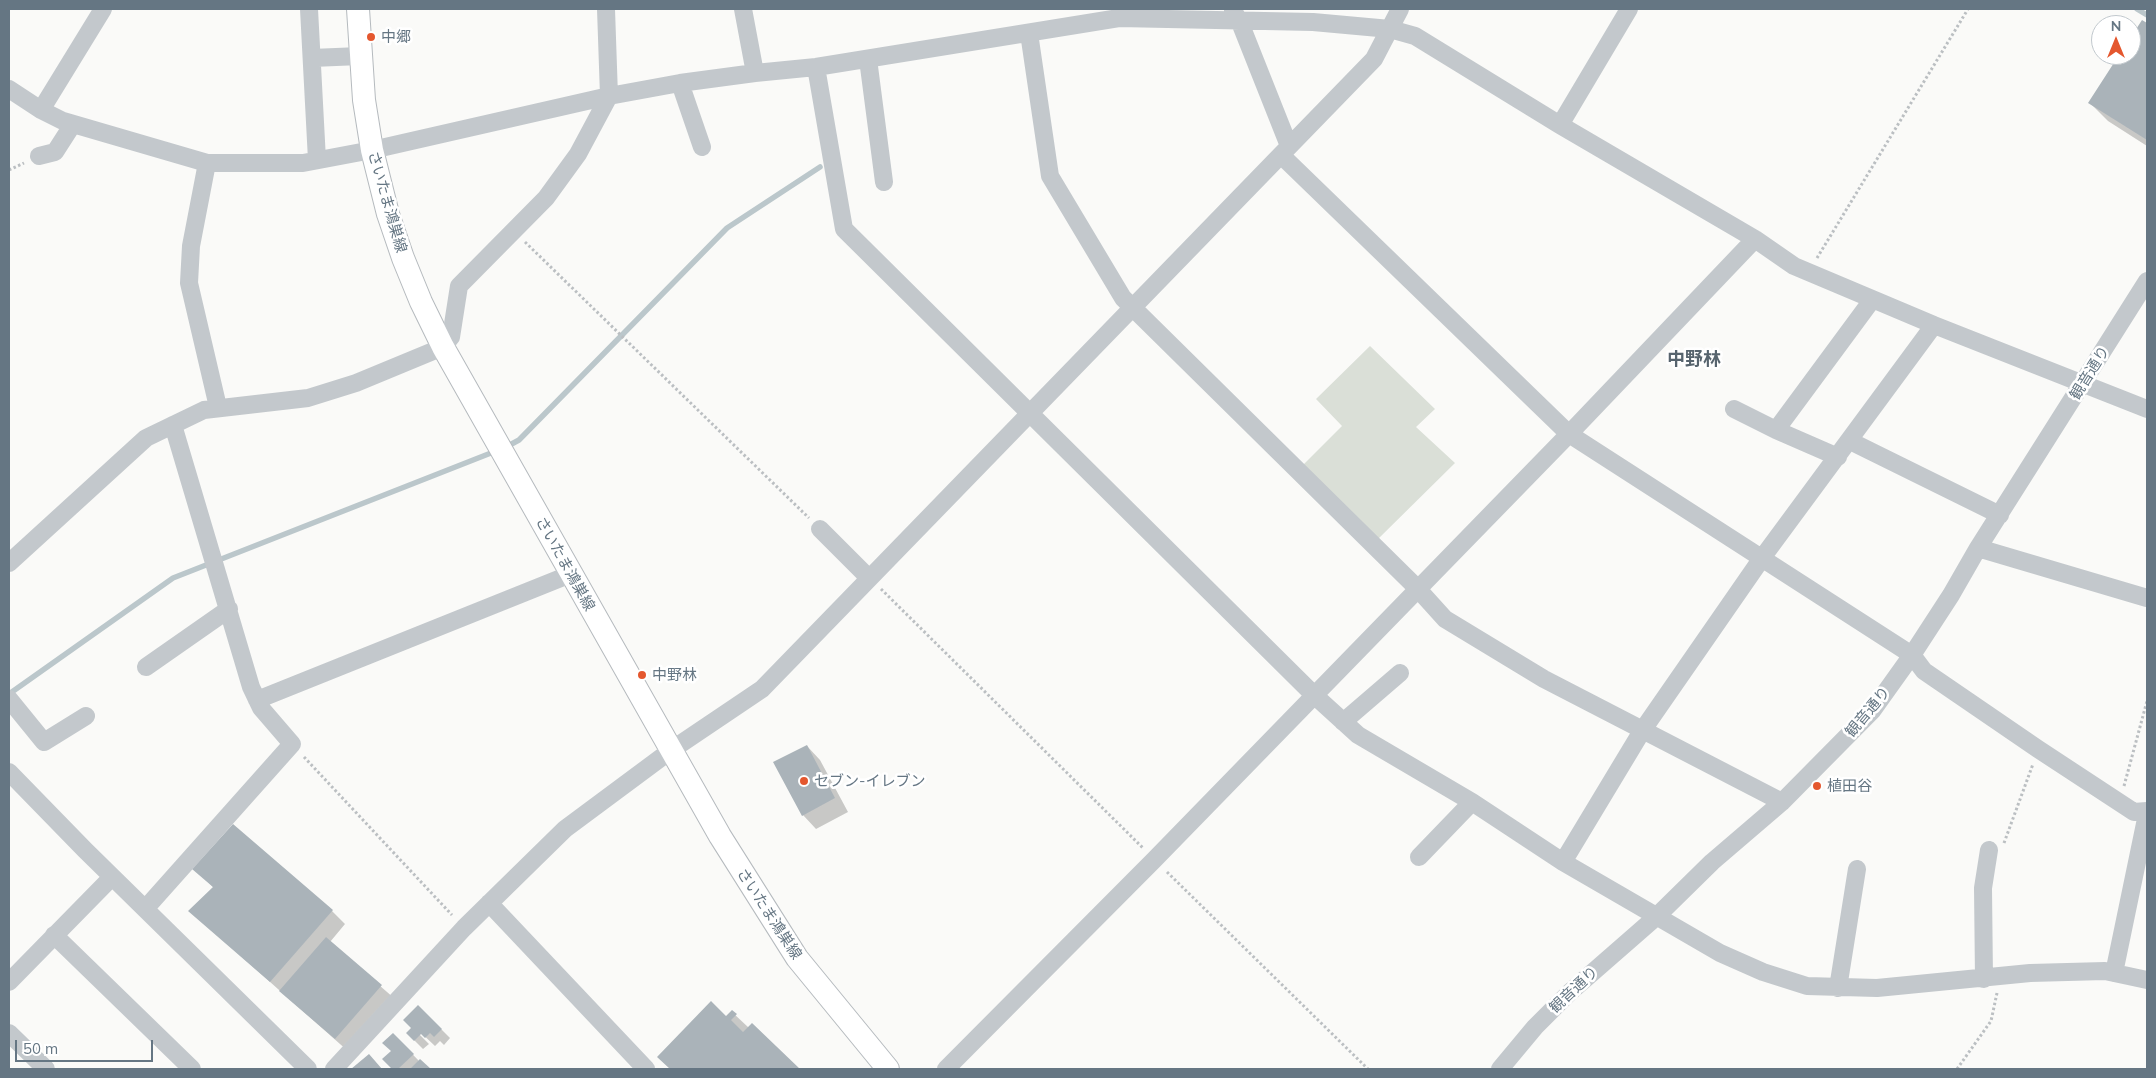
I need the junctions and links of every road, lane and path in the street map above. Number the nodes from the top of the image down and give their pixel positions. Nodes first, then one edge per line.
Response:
1 (103, 9) edge
2 (310, 9) edge
3 (358, 9) edge
4 (606, 9) edge
5 (744, 9) edge
6 (1400, 9) edge
7 (1629, 9) edge
8 (1968, 9) edge
9 (1235, 14) edge
10 (1390, 29) junction
11 (1030, 32) junction
12 (360, 56) junction
13 (312, 58) junction
14 (868, 59) junction
15 (816, 67) junction
16 (755, 73) junction
17 (680, 83) junction
18 (9, 89) edge
19 (609, 96) junction
20 (42, 110) junction
21 (73, 124) junction
22 (1560, 125) junction
23 (702, 147) dead end
24 (372, 150) junction
25 (1285, 150) junction
26 (39, 156) dead end
27 (317, 160) junction
28 (207, 163) junction
29 (884, 182) dead end
30 (513, 231) junction
31 (1755, 239) junction
32 (1808, 273) junction
33 (2147, 280) edge
34 (1872, 300) junction
35 (1133, 307) junction
36 (1934, 325) junction
37 (443, 347) junction
38 (2084, 383) junction
39 (218, 407) junction
40 (1734, 409) dead end
41 (2147, 409) edge
42 (1030, 413) junction
43 (173, 424) junction
44 (1776, 430) junction
45 (1569, 434) junction
46 (1850, 441) junction
47 (1838, 457) junction
48 (2000, 515) junction
49 (820, 530) joint
50 (1978, 548) junction
51 (1762, 558) junction
52 (9, 563) edge
53 (571, 574) junction
54 (869, 578) junction
55 (1417, 588) junction
56 (2147, 598) edge
57 (229, 609) junction
58 (1912, 655) junction
59 (146, 667) dead end
60 (1400, 673) dead end
61 (1314, 695) junction
62 (9, 699) edge
63 (257, 700) junction
64 (2147, 701) edge
65 (86, 716) dead end
66 (1343, 722) junction
67 (1642, 731) junction
68 (292, 744) junction
69 (670, 751) junction
70 (9, 772) edge
71 (1472, 802) junction
72 (1782, 802) junction
73 (2120, 803) junction
74 (2147, 812) edge
75 (1989, 850) dead end
76 (1419, 857) dead end
77 (1154, 860) junction
78 (1562, 862) junction
79 (1857, 869) dead end
80 (112, 877) junction
81 (489, 903) junction
82 (145, 909) junction
83 (1656, 917) junction
84 (464, 928) junction
85 (54, 935) junction
86 (2114, 972) junction
87 (1984, 979) junction
88 (2147, 980) edge
89 (9, 982) edge
90 (1838, 988) junction
91 (9, 1033) edge
92 (46, 1069) edge
93 (192, 1069) edge
94 (308, 1069) edge
95 (334, 1069) edge
96 (646, 1069) edge
97 (888, 1069) edge
98 (946, 1069) edge
99 (1368, 1069) edge
100 (1500, 1069) edge

1 - 20 street
2 - 13 street
3 - 12 main road, さいたま鴻巣線
4 - 19 street
5 - 16 street
6 - 10 street
7 - 22 street
8 - 32 path
9 - 10 street
9 - 11 street
9 - 25 street
10 - 22 street
10 - 25 street
11 - 14 street
11 - 35 street
12 - 13 street
12 - 24 main road, さいたま鴻巣線
13 - 27 street
14 - 15 street
14 - 29 street
15 - 16 street
15 - 42 street
16 - 17 street
17 - 19 street
17 - 23 street
18 - 20 street
19 - 24 street
19 - 30 street
20 - 21 street
21 - 26 street
21 - 28 street
22 - 31 street
24 - 27 street
24 - 37 main road, さいたま鴻巣線
25 - 35 street
25 - 45 street
27 - 28 street
28 - 39 street
30 - 37 street
30 - 49 path
31 - 32 street
31 - 45 street
32 - 34 street
33 - 38 street, 観音通り
34 - 36 street
34 - 44 street
35 - 42 street
35 - 55 street
36 - 38 street
36 - 46 street
37 - 39 street
37 - 53 main road, さいたま鴻巣線
38 - 41 street
38 - 48 street, 観音通り
39 - 43 street
40 - 44 street
42 - 54 street
42 - 61 street
43 - 52 street
43 - 57 street
44 - 47 street
45 - 51 street
45 - 55 street
46 - 47 street
46 - 48 street
47 - 51 street
48 - 50 street, 観音通り
49 - 54 street
50 - 56 street
50 - 58 street, 観音通り
51 - 58 street
51 - 67 street
53 - 63 street
53 - 69 main road, さいたま鴻巣線
54 - 69 street
54 - 77 path
55 - 61 street
55 - 67 street
57 - 59 street
57 - 63 street
58 - 72 street, 観音通り
58 - 73 street
60 - 66 street
61 - 66 street
61 - 77 street
62 - 65 street
63 - 68 street
64 - 73 path
66 - 71 street
67 - 72 street
67 - 78 street
68 - 82 street
68 - 84 path
69 - 81 street
69 - 97 main road, さいたま鴻巣線
70 - 80 street
71 - 76 street
71 - 78 street
72 - 83 street, 観音通り
73 - 74 street
74 - 86 street
75 - 87 street
77 - 98 street
77 - 99 path
78 - 83 street
79 - 90 street
80 - 82 street
80 - 85 street
81 - 84 street
81 - 96 street
82 - 94 street
83 - 90 street
83 - 100 street, 観音通り
84 - 95 street
85 - 89 street
85 - 93 street
86 - 87 street
86 - 88 street
87 - 90 street
91 - 92 street

